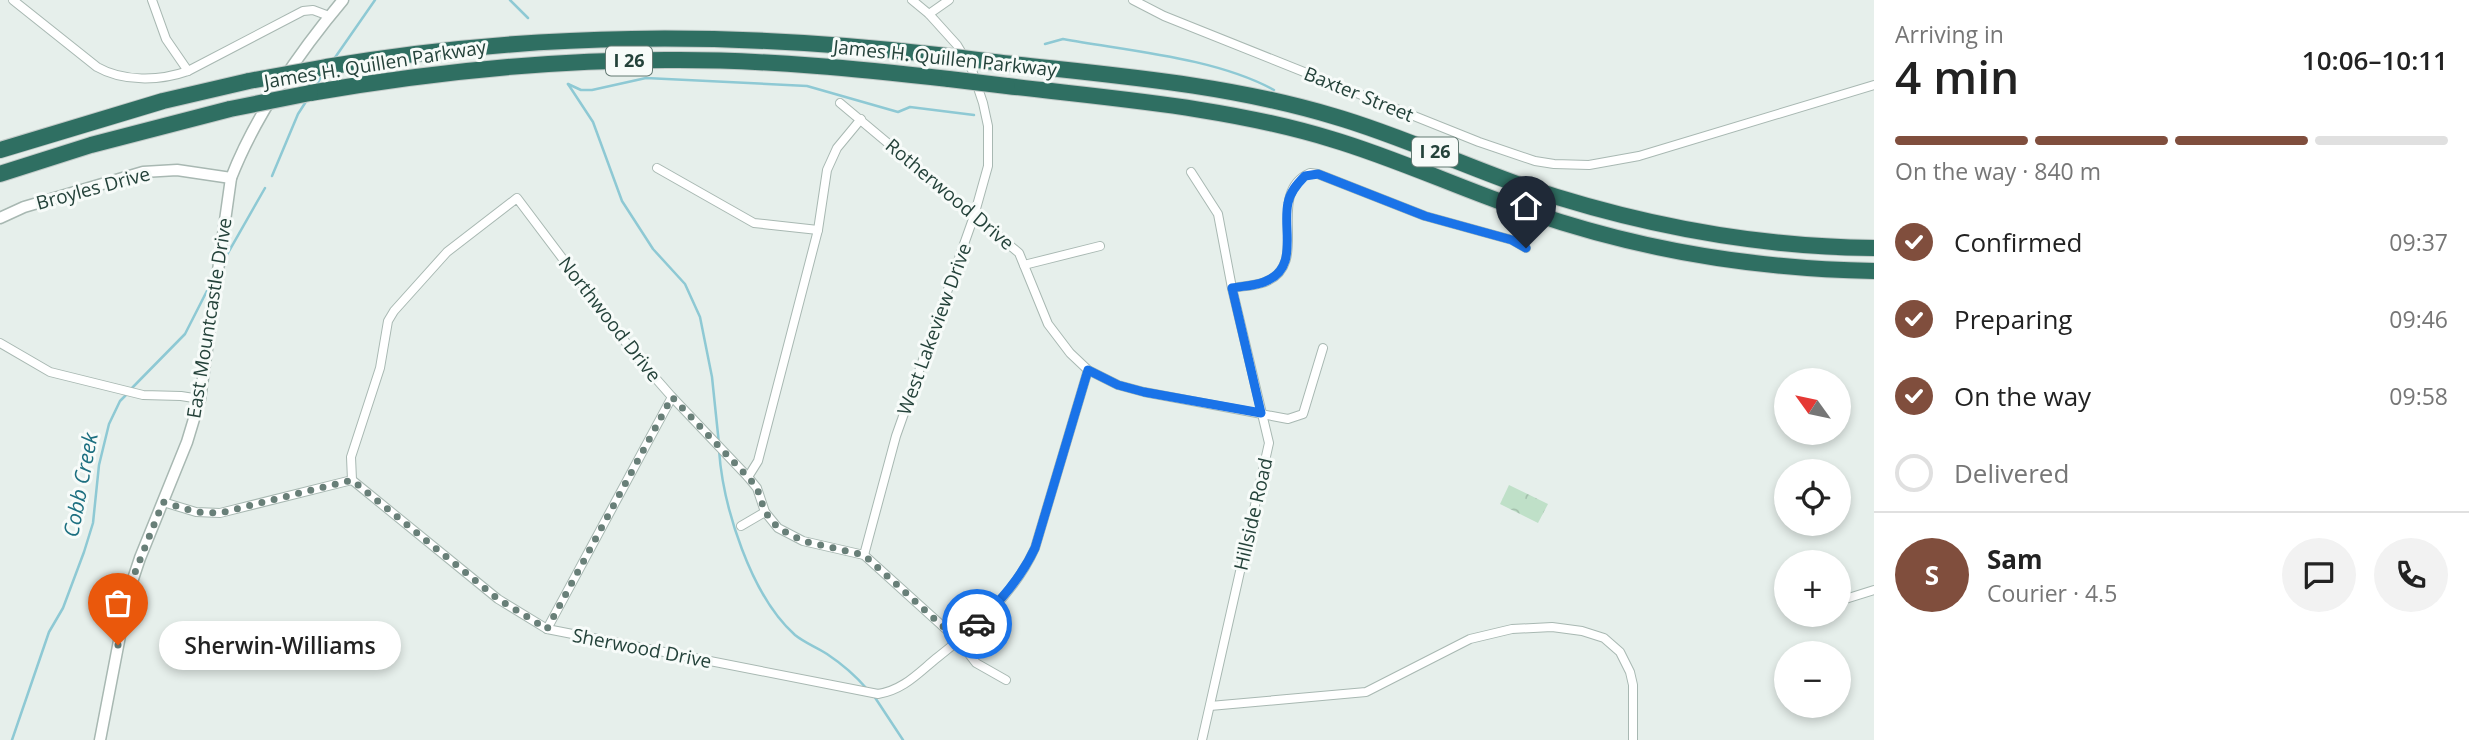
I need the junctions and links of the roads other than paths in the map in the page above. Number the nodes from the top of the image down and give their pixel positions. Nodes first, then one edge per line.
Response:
1 (13, 0) edge
2 (152, 0) edge
3 (343, 0) edge
4 (912, 0) edge
5 (949, 0) edge
6 (1133, 0) edge
7 (929, 14) junction
8 (330, 16) junction
9 (188, 71) junction
10 (1874, 85) edge
11 (840, 103) dead end
12 (861, 119) junction
13 (0, 150) edge
14 (657, 168) dead end
15 (1191, 172) dead end
16 (0, 174) edge
17 (231, 178) junction
18 (974, 216) junction
19 (0, 218) edge
20 (818, 230) junction
21 (1100, 246) dead end
22 (1526, 248) dead end
23 (1874, 248) edge
24 (1024, 265) junction
25 (1874, 271) edge
26 (1232, 288) junction
27 (0, 343) edge
28 (1323, 348) dead end
29 (1088, 370) junction
30 (672, 397) junction
31 (200, 399) junction
32 (1261, 413) junction
33 (748, 477) junction
34 (352, 480) junction
35 (163, 502) junction
36 (765, 512) junction
37 (741, 526) dead end
38 (864, 555) junction
39 (1874, 590) edge
40 (1851, 597) edge
41 (547, 629) junction
42 (959, 641) junction
43 (1006, 680) dead end
44 (1210, 706) junction
45 (100, 740) edge
46 (1202, 740) edge
47 (1633, 740) edge

1 - 9 street
2 - 9 street
3 - 8 street, East Mountcastle Drive
4 - 7 street, West Lakeview Drive
5 - 7 street
6 - 10 street, Baxter Street
7 - 18 street, West Lakeview Drive
8 - 9 street
8 - 17 street, East Mountcastle Drive
11 - 12 street, Rotherwood Drive
12 - 18 street, Rotherwood Drive
12 - 20 street
13 - 23 highway, James H. Quillen Parkway / I 26, bridge
14 - 20 street
15 - 26 street, Hillside Road
16 - 25 highway, James H. Quillen Parkway / I 26, bridge
17 - 19 street, Broyles Drive
17 - 31 street, East Mountcastle Drive
18 - 24 street, Rotherwood Drive
18 - 38 street, West Lakeview Drive
20 - 33 street
21 - 24 street
22 - 26 street
24 - 29 street, Rotherwood Drive
26 - 32 street, Hillside Road
27 - 31 street
28 - 32 street, Rotherwood Drive
29 - 32 street, Rotherwood Drive
29 - 42 street, Sherwood Drive
30 - 33 street, Northwood Drive
30 - 34 street, Northwood Drive
30 - 41 street
31 - 35 street, East Mountcastle Drive
32 - 44 street, Hillside Road
33 - 36 street, Northwood Drive
34 - 35 street
34 - 41 street, Sherwood Drive
35 - 45 street, East Mountcastle Drive
36 - 37 street
36 - 38 street, Northwood Drive
38 - 42 street
39 - 40 street
41 - 42 street, Sherwood Drive
42 - 43 street
44 - 46 street, Hillside Road
44 - 47 street

